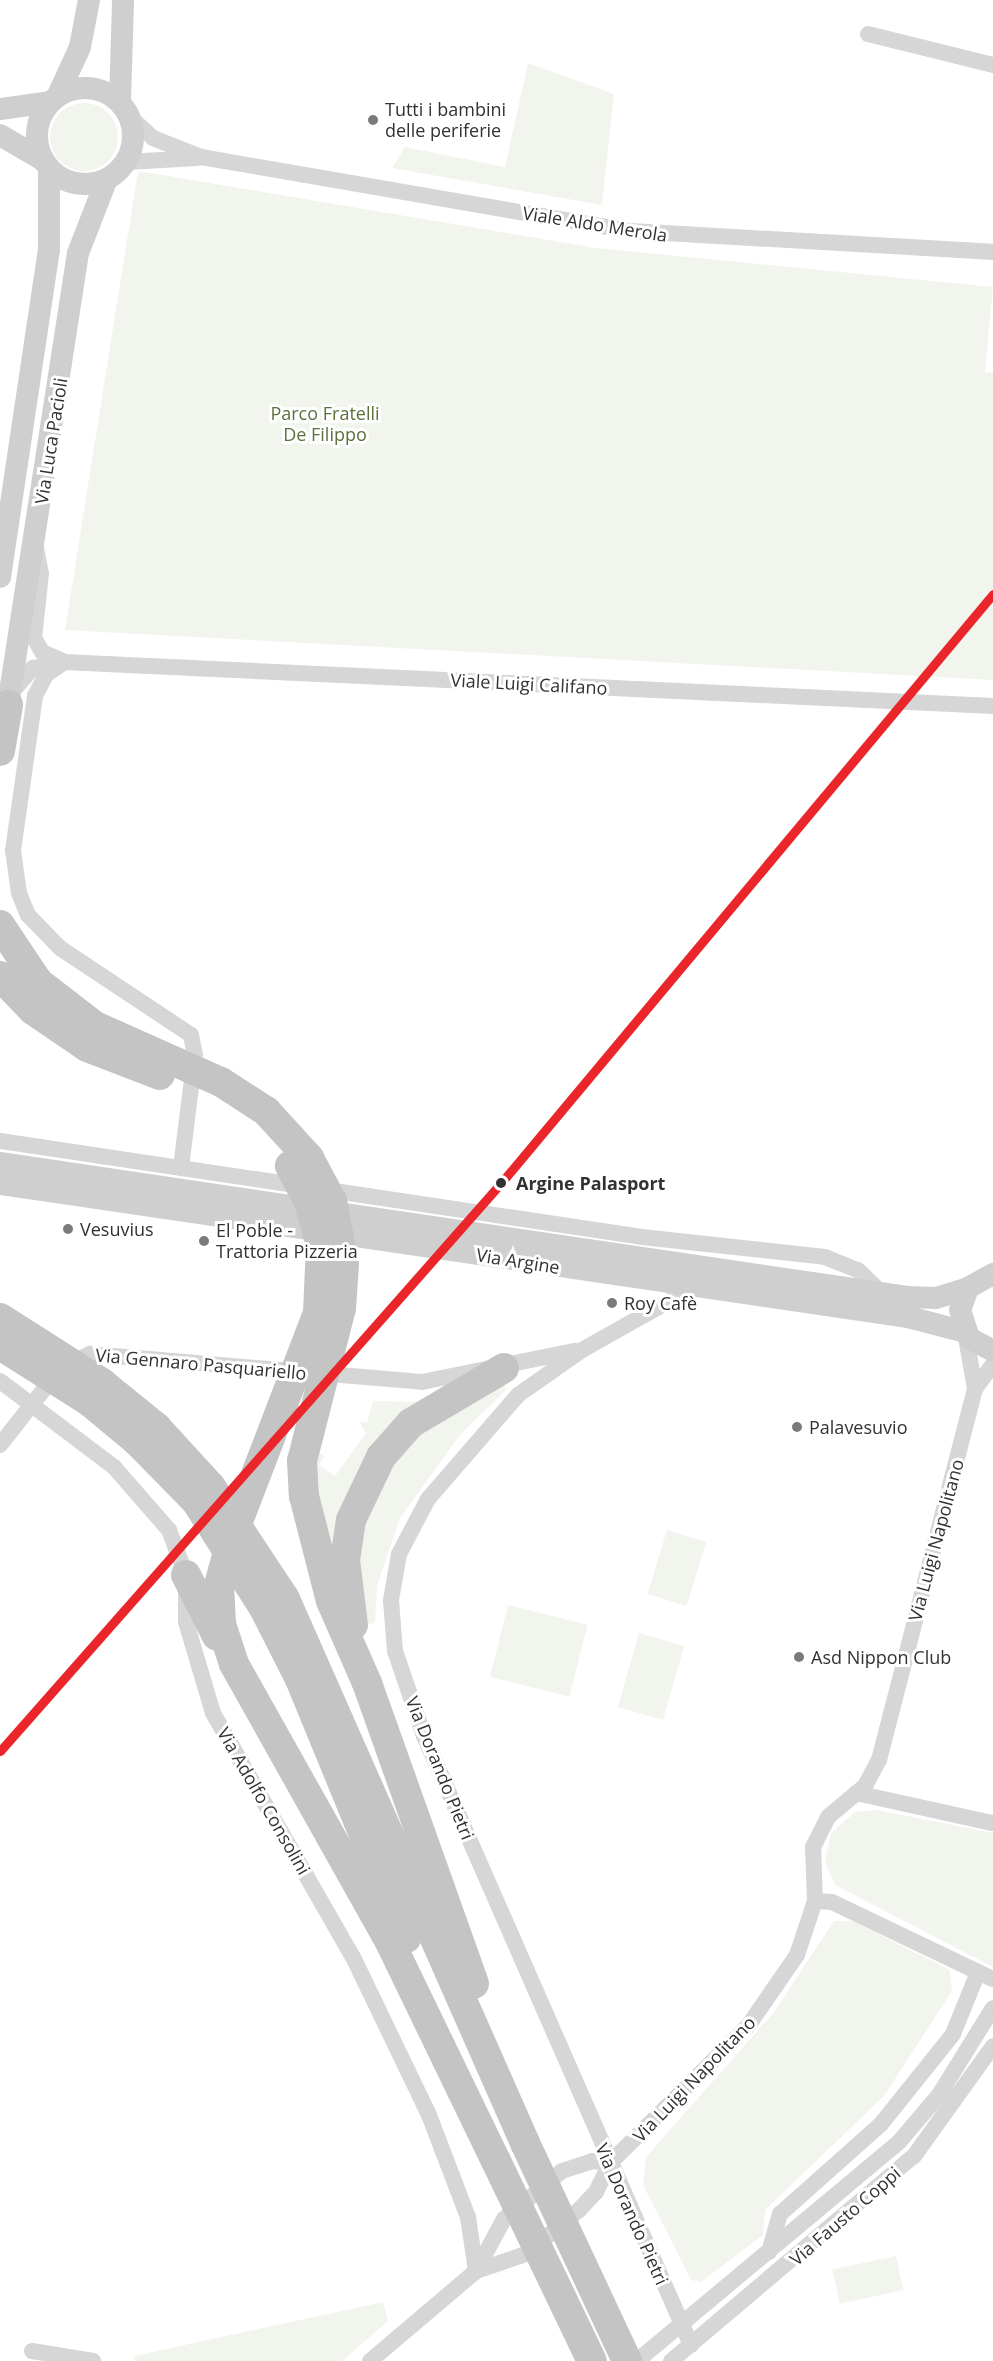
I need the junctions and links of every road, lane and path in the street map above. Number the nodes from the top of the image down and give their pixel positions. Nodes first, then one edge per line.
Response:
1 (90, 0) edge
2 (123, 0) edge
3 (868, 34) dead end
4 (993, 65) edge
5 (54, 100) junction
6 (0, 109) edge
7 (125, 110) junction
8 (0, 135) edge
9 (201, 157) junction
10 (127, 162) junction
11 (46, 164) junction
12 (106, 181) junction
13 (993, 252) edge
14 (35, 543) junction
15 (0, 578) edge
16 (64, 662) junction
17 (8, 705) junction
18 (993, 706) edge
19 (0, 751) edge
20 (0, 925) edge
21 (0, 976) edge
22 (91, 1037) junction
23 (0, 1142) edge
24 (0, 1163) edge
25 (181, 1168) junction
26 (0, 1184) edge
27 (985, 1276) edge
28 (694, 1287) junction
29 (880, 1291) junction
30 (0, 1318) edge
31 (965, 1332) junction
32 (0, 1345) edge
33 (582, 1350) junction
34 (993, 1351) edge
35 (993, 1364) edge
36 (504, 1368) junction
37 (0, 1381) edge
38 (975, 1389) junction
39 (32, 1403) junction
40 (0, 1445) edge
41 (186, 1575) junction
42 (274, 1603) junction
43 (234, 1664) junction
44 (367, 1683) junction
45 (856, 1793) junction
46 (993, 1823) edge
47 (815, 1900) junction
48 (986, 1975) edge
49 (991, 2020) edge
50 (993, 2046) edge
51 (511, 2113) junction
52 (496, 2161) junction
53 (610, 2163) junction
54 (769, 2252) junction
55 (476, 2271) junction
56 (682, 2325) junction
57 (691, 2345) junction
58 (32, 2352) dead end
59 (93, 2361) edge
60 (370, 2361) edge
61 (592, 2361) edge
62 (627, 2361) edge
63 (637, 2361) edge
64 (671, 2361) edge

1 - 5 street
2 - 7 street
3 - 4 street
5 - 6 street
5 - 7 street
5 - 11 street
7 - 9 street, Viale Aldo Merola
7 - 10 street
8 - 11 street
9 - 10 street, Viale Aldo Merola
9 - 13 street, Viale Aldo Merola
10 - 12 street
11 - 12 street
11 - 15 street, Via Luca Pacioli
12 - 14 street, Via Luca Pacioli
14 - 16 street, Viale Luigi Califano
14 - 17 street, Via Luca Pacioli
16 - 17 street, Viale Luigi Califano
16 - 18 street, Viale Luigi Califano
16 - 25 street
17 - 19 highway
20 - 22 highway
21 - 22 highway
22 - 43 highway, bridge
22 - 44 highway, bridge
23 - 25 street
24 - 29 street, Via Argine
25 - 29 street
26 - 28 street, Via Argine
27 - 29 street, Via Argine
27 - 31 street
28 - 31 street, Via Argine
28 - 33 street, Via Dorando Pietri
30 - 42 highway, bridge
31 - 34 street, Via Argine
31 - 38 street, Via Luigi Napolitano
32 - 42 highway, bridge
33 - 36 street, Via Gennaro Pasquariello
33 - 53 street, Via Dorando Pietri
35 - 38 street, Via Luigi Napolitano
36 - 39 street, Via Gennaro Pasquariello
36 - 44 highway
37 - 39 street, Via Adolfo Consolini
38 - 45 street, Via Luigi Napolitano
39 - 40 street, Via Gennaro Pasquariello
39 - 41 street, Via Adolfo Consolini
41 - 43 highway
41 - 55 street, Via Adolfo Consolini
42 - 51 highway
42 - 52 highway
43 - 52 highway
44 - 51 highway
45 - 46 street
45 - 47 street, Via Luigi Napolitano
47 - 48 street
47 - 53 street, Via Luigi Napolitano
48 - 54 street, Via Fausto Coppi
49 - 54 street, Via Fausto Coppi
50 - 57 street, Via Fausto Coppi
51 - 62 highway, bridge
52 - 61 highway, bridge
53 - 55 street, Via Luigi Napolitano
53 - 55 street, Via Luigi Napolitano
53 - 56 street, Via Dorando Pietri
54 - 56 street, Via Fausto Coppi
55 - 60 street, Via Luigi Napolitano
56 - 57 street, Via Dorando Pietri
56 - 63 street, Via Fausto Coppi
57 - 64 street, Via Fausto Coppi
58 - 59 street

